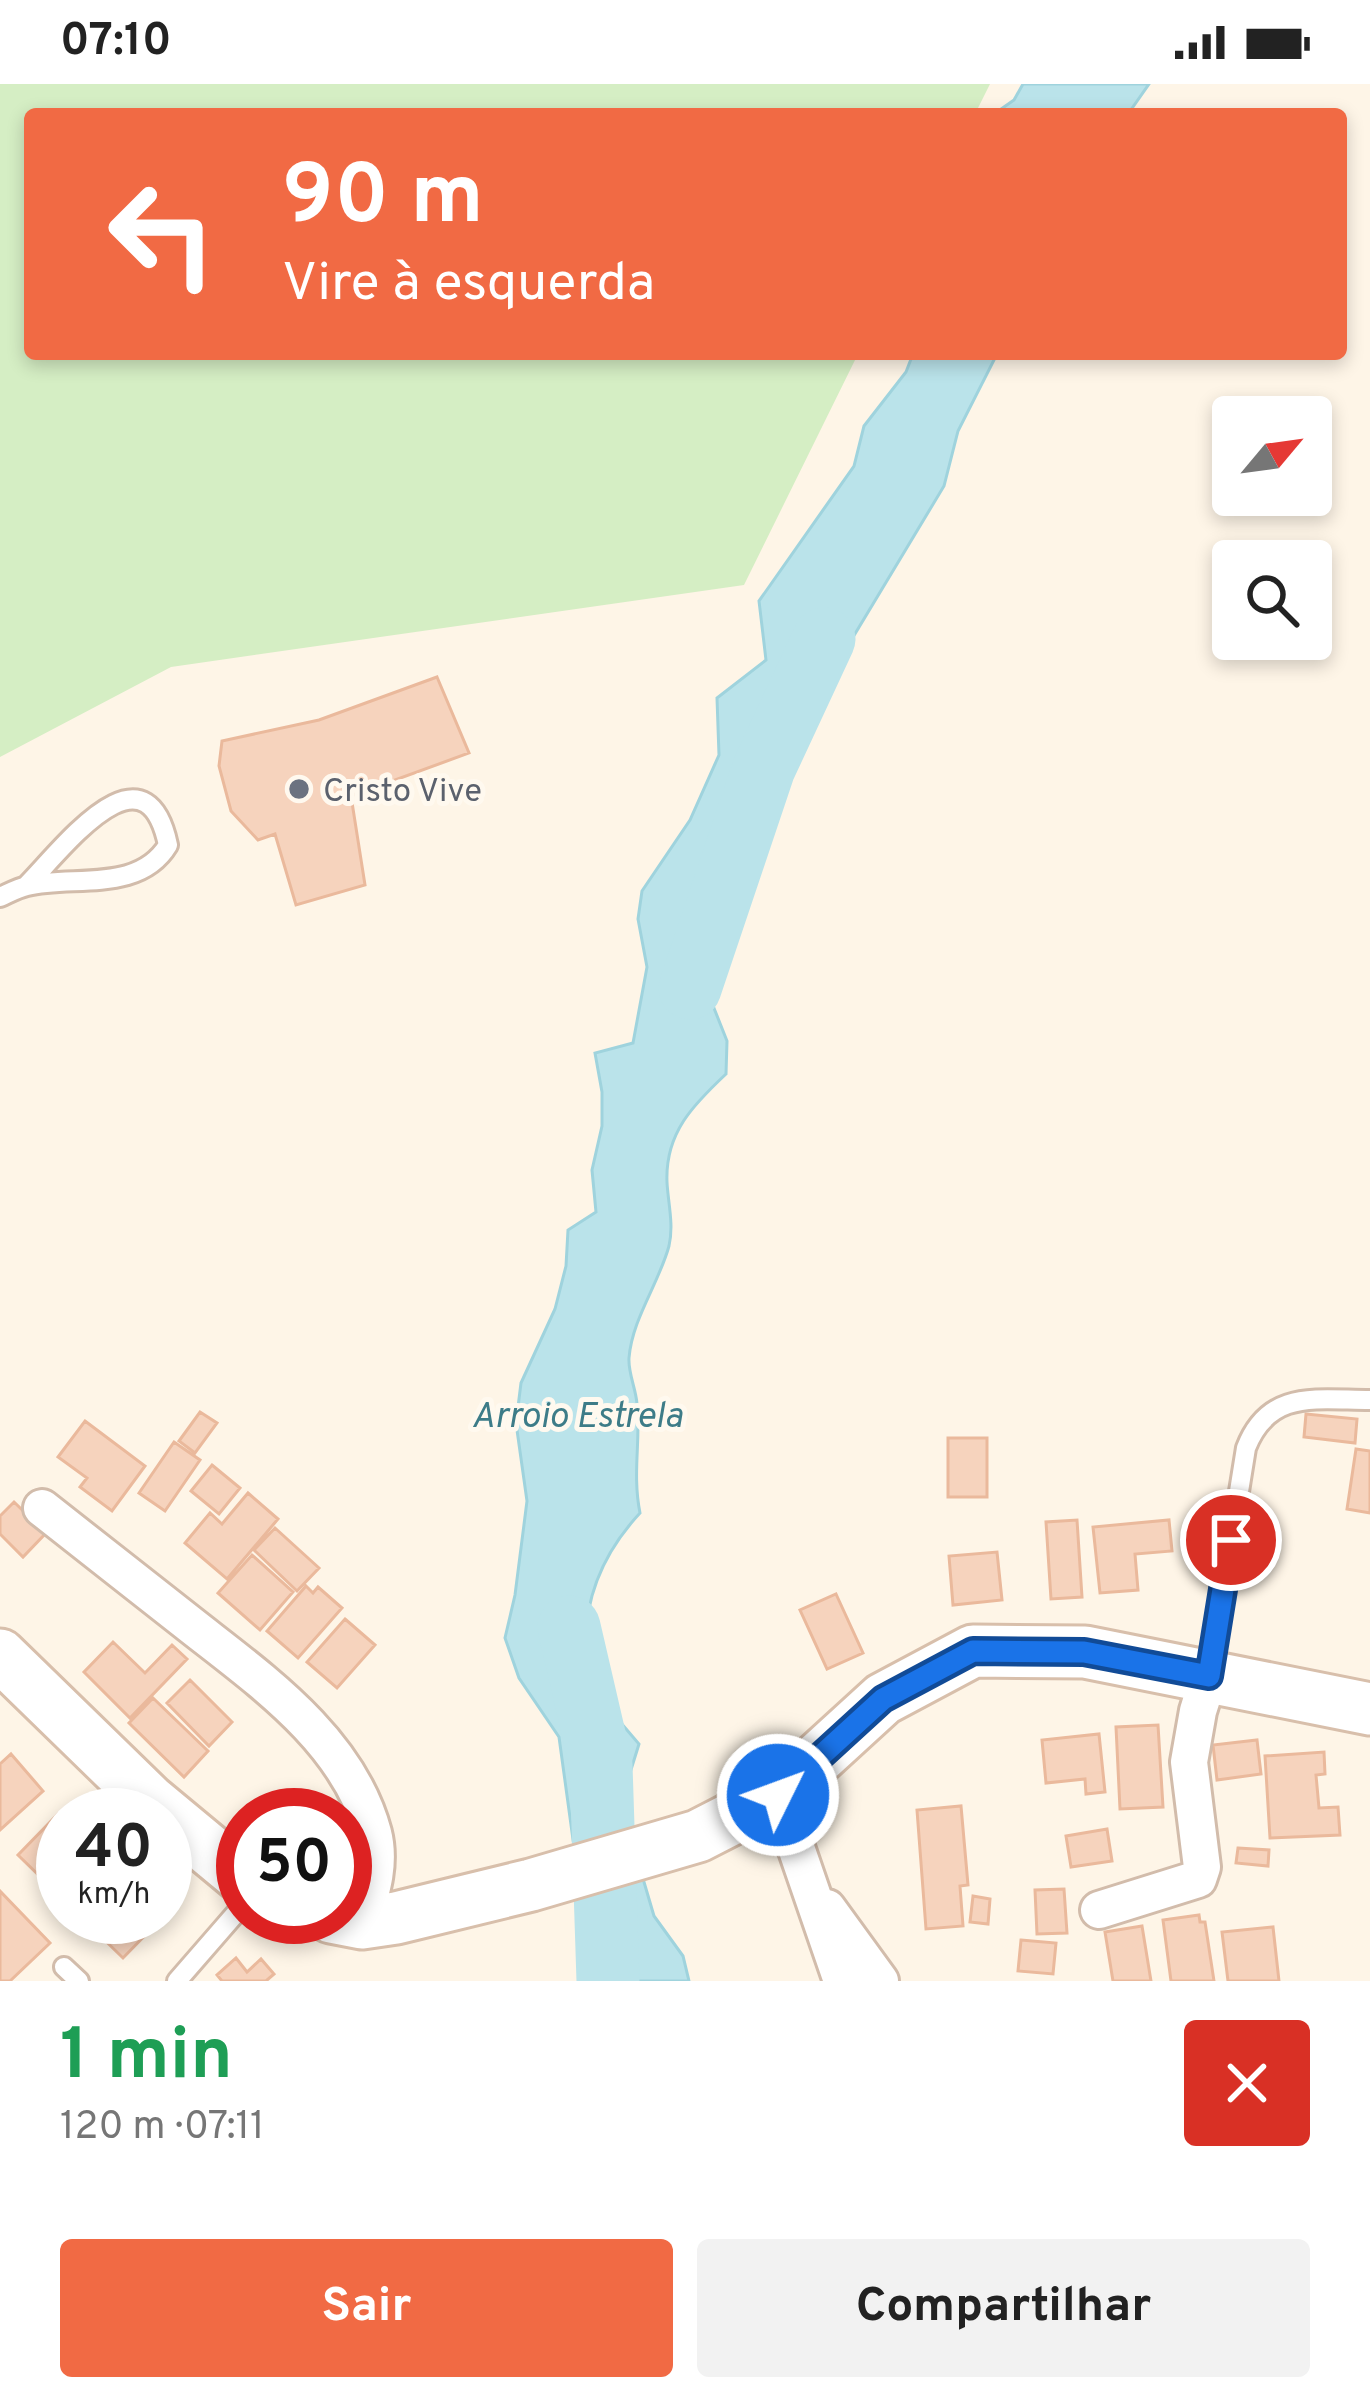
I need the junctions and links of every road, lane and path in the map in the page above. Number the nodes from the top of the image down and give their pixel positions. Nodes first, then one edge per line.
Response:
1 (26, 886) junction
2 (0, 897) edge
3 (1370, 1400) edge
4 (42, 1508) dead end
5 (0, 1655) edge
6 (1209, 1676) junction
7 (1370, 1709) edge
8 (353, 1788) edge
9 (778, 1795) junction
10 (372, 1832) edge
11 (216, 1856) edge
12 (372, 1885) edge
13 (809, 1887) junction
14 (1099, 1910) dead end
15 (372, 1915) edge
16 (216, 1936) edge
17 (64, 1967) dead end
18 (80, 1981) edge
19 (177, 1981) edge
20 (842, 1981) edge
21 (880, 1981) edge

1 - 1 lane
1 - 2 lane
3 - 6 lane
4 - 8 street
5 - 11 main road
6 - 7 main road
6 - 9 main road
6 - 14 street
9 - 13 street
9 - 15 main road
10 - 12 street
13 - 20 street
13 - 21 street
16 - 19 lane
17 - 18 lane

